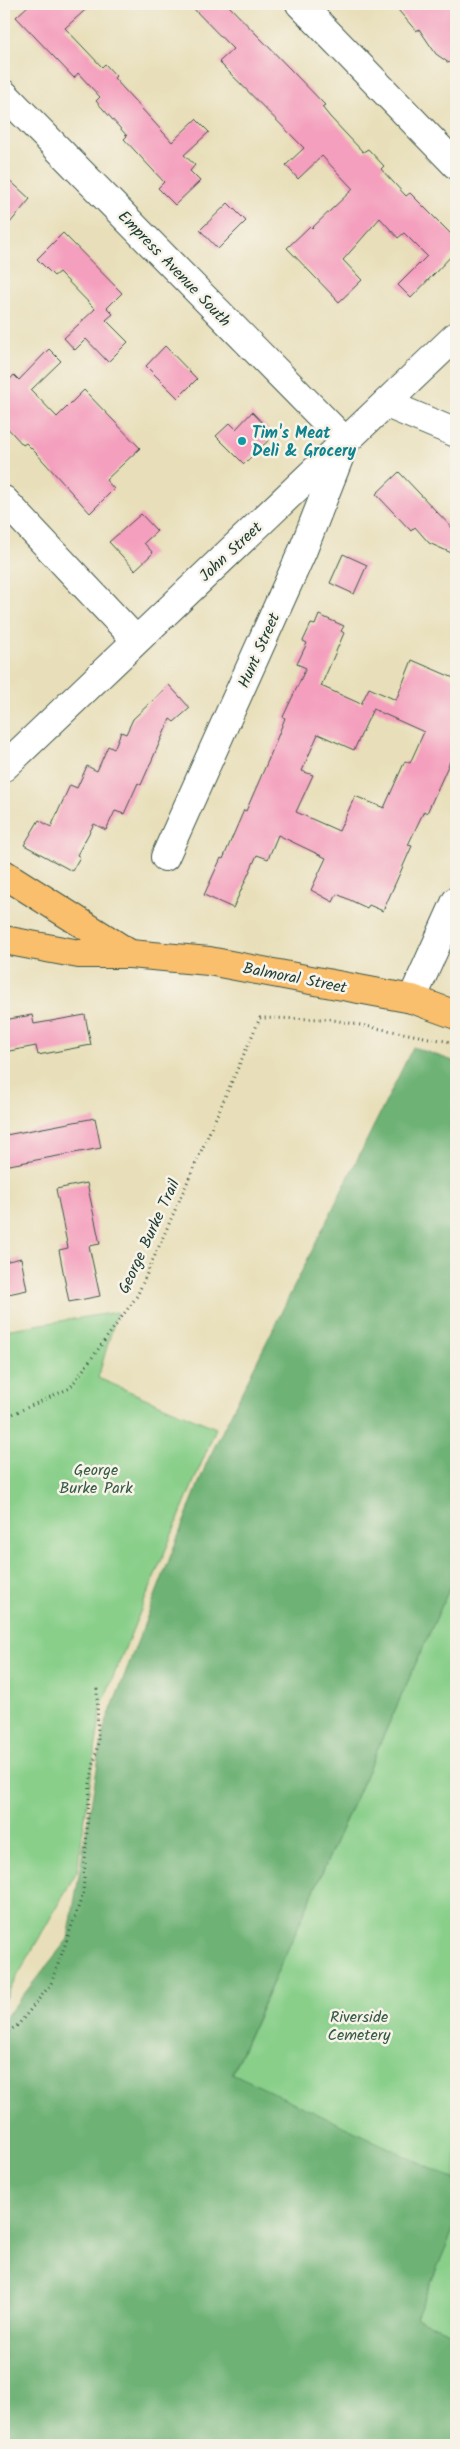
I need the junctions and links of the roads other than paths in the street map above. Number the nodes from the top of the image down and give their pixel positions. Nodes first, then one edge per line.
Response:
1 (300, 4) edge
2 (4, 94) edge
3 (456, 165) edge
4 (456, 336) edge
5 (388, 404) junction
6 (456, 434) edge
7 (346, 442) junction
8 (4, 500) edge
9 (136, 640) junction
10 (4, 767) edge
11 (165, 857) dead end
12 (4, 874) edge
13 (456, 901) edge
14 (4, 940) edge
15 (130, 954) junction
16 (412, 999) junction
17 (456, 1015) edge

1 - 3 street
2 - 7 street, Empress Avenue South
4 - 5 street, John Street
5 - 6 street
5 - 7 street, John Street
7 - 9 street, John Street
7 - 11 street, Hunt Street
8 - 9 street
9 - 10 street, John Street
12 - 15 main road
13 - 16 street
14 - 15 main road, Balmoral Street
15 - 16 main road, Balmoral Street
16 - 17 main road, Balmoral Street

